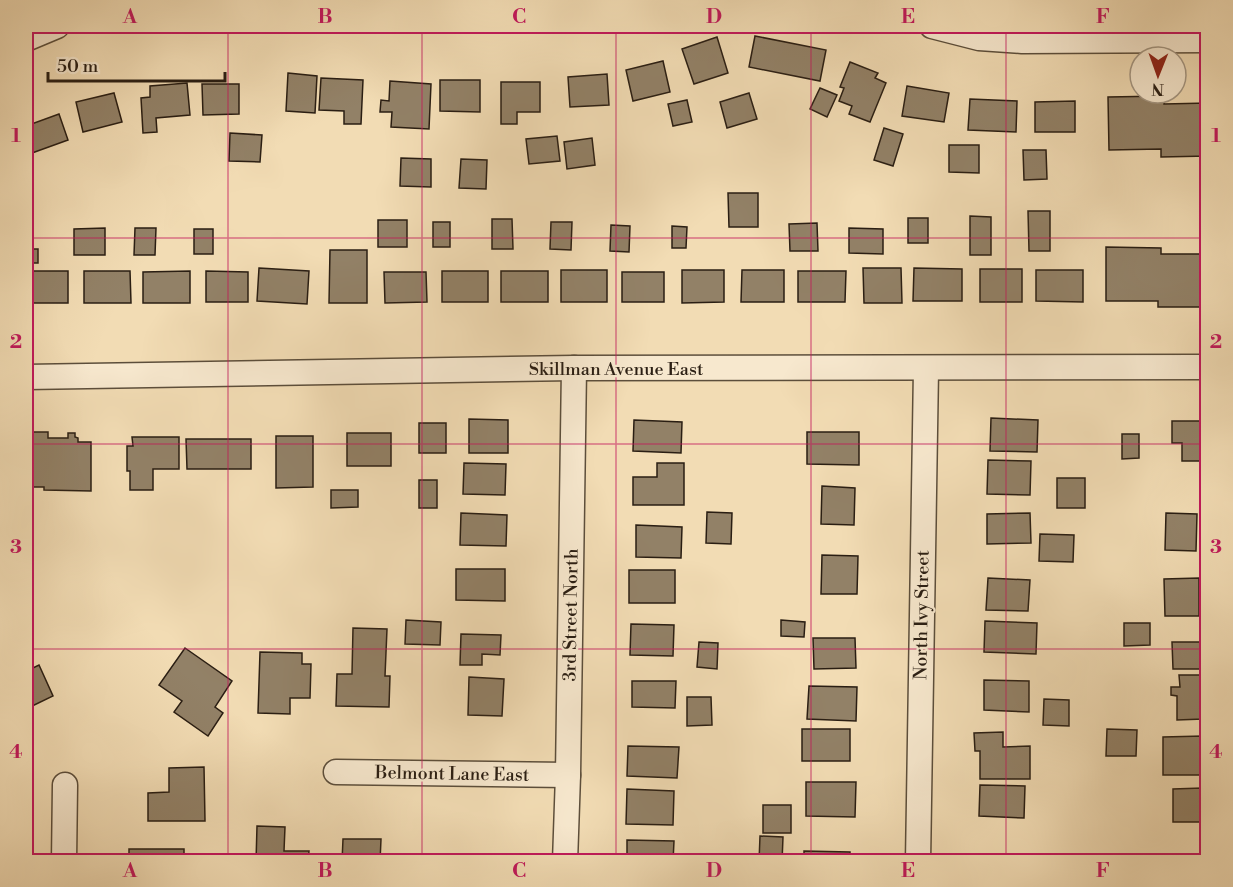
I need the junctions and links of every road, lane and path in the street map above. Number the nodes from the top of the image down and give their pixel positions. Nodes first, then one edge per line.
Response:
1 (57, 26) edge
2 (932, 26) edge
3 (26, 39) edge
4 (1208, 40) edge
5 (1208, 367) edge
6 (574, 368) junction
7 (926, 369) junction
8 (26, 377) edge
9 (336, 772) dead end
10 (568, 775) junction
11 (65, 785) dead end
12 (64, 861) edge
13 (565, 861) edge
14 (918, 861) edge

1 - 3 street
2 - 4 street
5 - 7 street, Skillman Avenue East
6 - 7 street, Skillman Avenue East
6 - 8 street, Skillman Avenue East
6 - 10 street, 3rd Street North
7 - 14 street, North Ivy Street
9 - 10 street, Belmont Lane East
10 - 13 street, 3rd Street North
11 - 12 street

